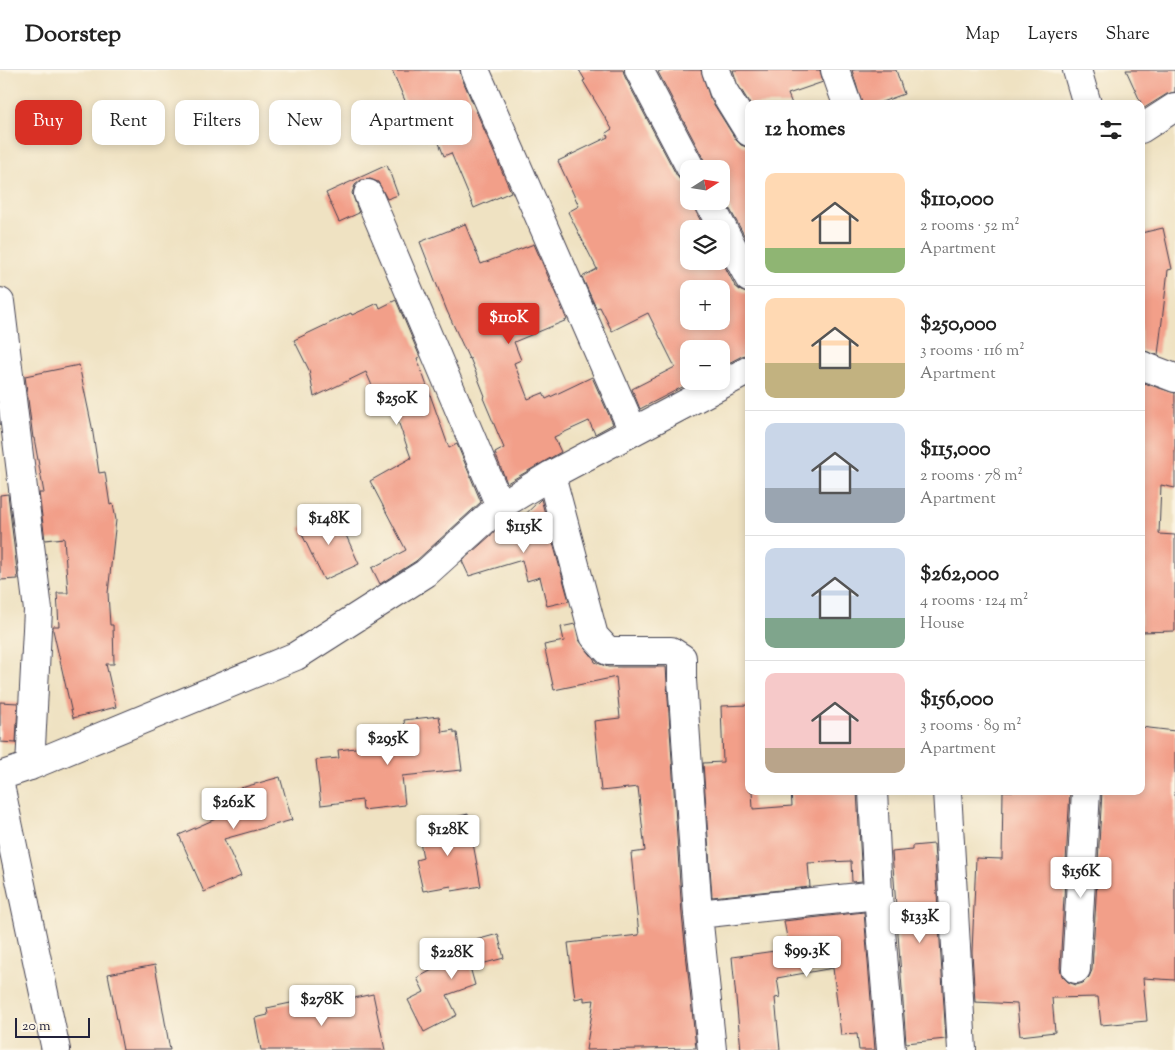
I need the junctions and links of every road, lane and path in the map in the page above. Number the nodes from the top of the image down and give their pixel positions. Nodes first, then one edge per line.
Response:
1 (475, 70) edge
2 (639, 70) edge
3 (716, 70) edge
4 (835, 70) edge
5 (1077, 70) edge
6 (846, 100) edge
7 (1087, 100) edge
8 (1175, 107) edge
9 (745, 126) edge
10 (1145, 126) edge
11 (686, 160) edge
12 (368, 194) dead end
13 (713, 210) edge
14 (745, 270) edge
15 (0, 302) edge
16 (1145, 367) edge
17 (745, 372) edge
18 (1175, 378) edge
19 (633, 431) junction
20 (551, 475) junction
21 (500, 506) junction
22 (30, 766) junction
23 (0, 776) edge
24 (0, 785) edge
25 (873, 795) edge
26 (947, 795) edge
27 (1086, 795) edge
28 (878, 895) junction
29 (698, 914) junction
30 (1076, 969) dead end
31 (56, 1050) edge
32 (712, 1050) edge
33 (891, 1050) edge
34 (962, 1050) edge

1 - 19 street
2 - 11 street
3 - 9 street
4 - 6 street
5 - 7 street
8 - 10 street
12 - 21 street
13 - 14 street
15 - 22 street
16 - 18 street
17 - 19 street
19 - 20 street
20 - 21 street
20 - 29 street
21 - 22 street
22 - 23 street
24 - 31 street
25 - 28 street
26 - 34 street
27 - 30 street
28 - 29 street
28 - 33 street
29 - 32 street

